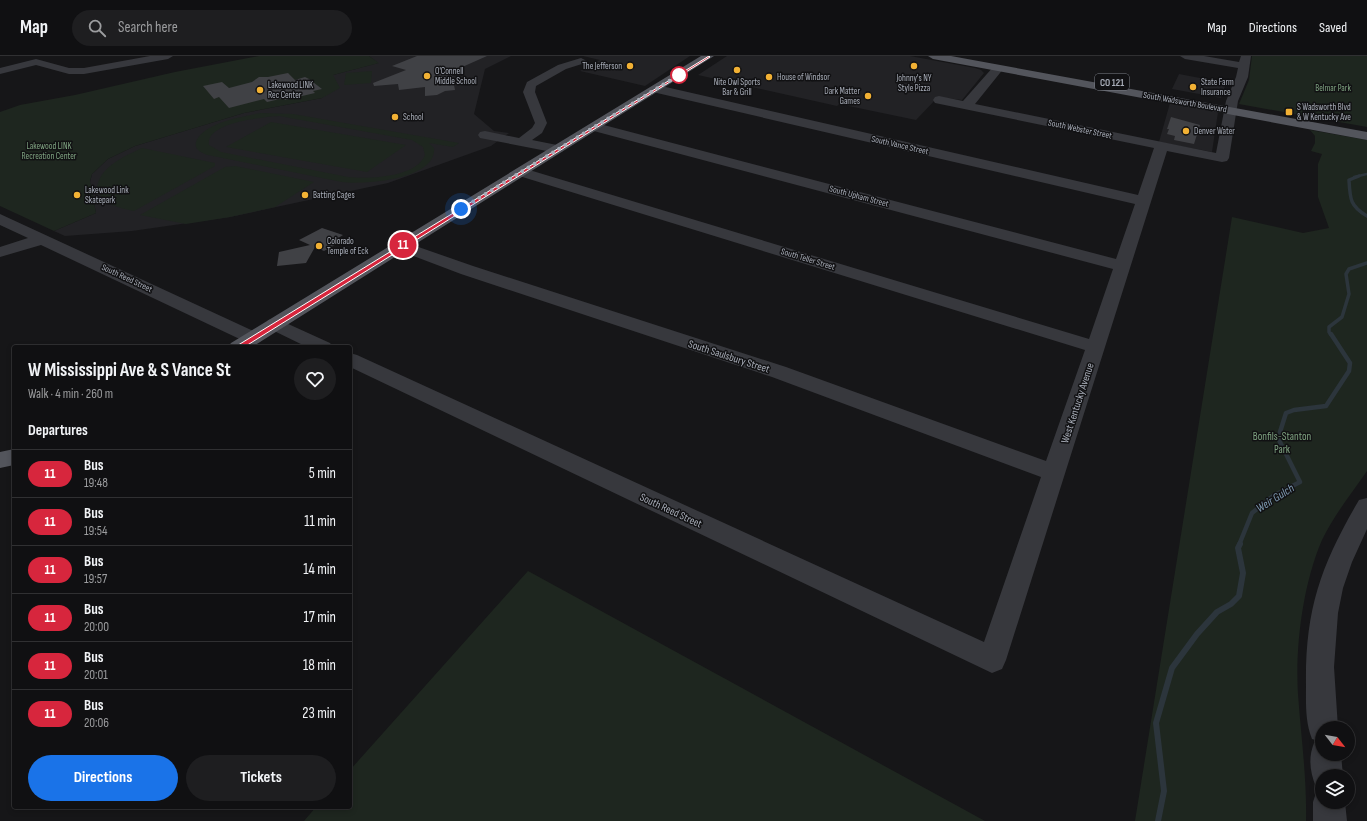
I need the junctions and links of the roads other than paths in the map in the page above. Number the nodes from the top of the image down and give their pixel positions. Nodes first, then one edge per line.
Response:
1 (168, 56) edge
2 (709, 56) edge
3 (933, 56) edge
4 (969, 56) edge
5 (1186, 56) edge
6 (581, 61) dead end
7 (1245, 61) edge
8 (998, 68) junction
9 (0, 71) edge
10 (657, 89) junction
11 (939, 100) dead end
12 (966, 106) junction
13 (1231, 108) junction
14 (595, 127) junction
15 (1367, 130) edge
16 (484, 135) dead end
17 (1367, 136) edge
18 (521, 142) junction
19 (1162, 146) junction
20 (557, 149) junction
21 (521, 172) junction
22 (1144, 201) junction
23 (0, 219) edge
24 (42, 239) junction
25 (401, 246) junction
26 (0, 252) edge
27 (1123, 266) junction
28 (275, 324) junction
29 (253, 338) junction
30 (241, 345) edge
31 (319, 345) edge
32 (1096, 347) junction
33 (352, 361) edge
34 (12, 457) edge
35 (0, 460) edge
36 (1054, 473) junction
37 (1367, 507) edge
38 (992, 660) joint
39 (1323, 721) edge
40 (1329, 809) edge
41 (1330, 821) edge

1 - 9 street
2 - 10 main road
3 - 8 main road, South Wadsworth Boulevard / CO 121
4 - 13 main road, South Wadsworth Boulevard / CO 121
5 - 7 street
6 - 18 street
7 - 13 street
8 - 12 street
8 - 13 main road, South Wadsworth Boulevard / CO 121
10 - 14 main road
10 - 22 street, South Vance Street
11 - 12 street, South Webster Street
12 - 19 street, South Webster Street
13 - 15 main road, South Wadsworth Boulevard / CO 121
13 - 17 main road, South Wadsworth Boulevard / CO 121
13 - 19 street, South Webster Street
14 - 20 main road
14 - 27 street, South Upham Street
16 - 18 street
18 - 20 street
19 - 22 street, West Kentucky Avenue
20 - 21 main road
21 - 25 main road
21 - 32 street, South Teller Street
22 - 27 street, West Kentucky Avenue
23 - 24 street, South Reed Street
24 - 26 street
24 - 29 street, South Reed Street
25 - 28 main road
25 - 36 street, South Saulsbury Street
27 - 32 street, West Kentucky Avenue
28 - 29 main road
28 - 31 street
29 - 30 main road
32 - 36 street, West Kentucky Avenue
33 - 38 street, South Reed Street
34 - 35 main road
36 - 38 street, West Kentucky Avenue
37 - 39 street
40 - 41 street

